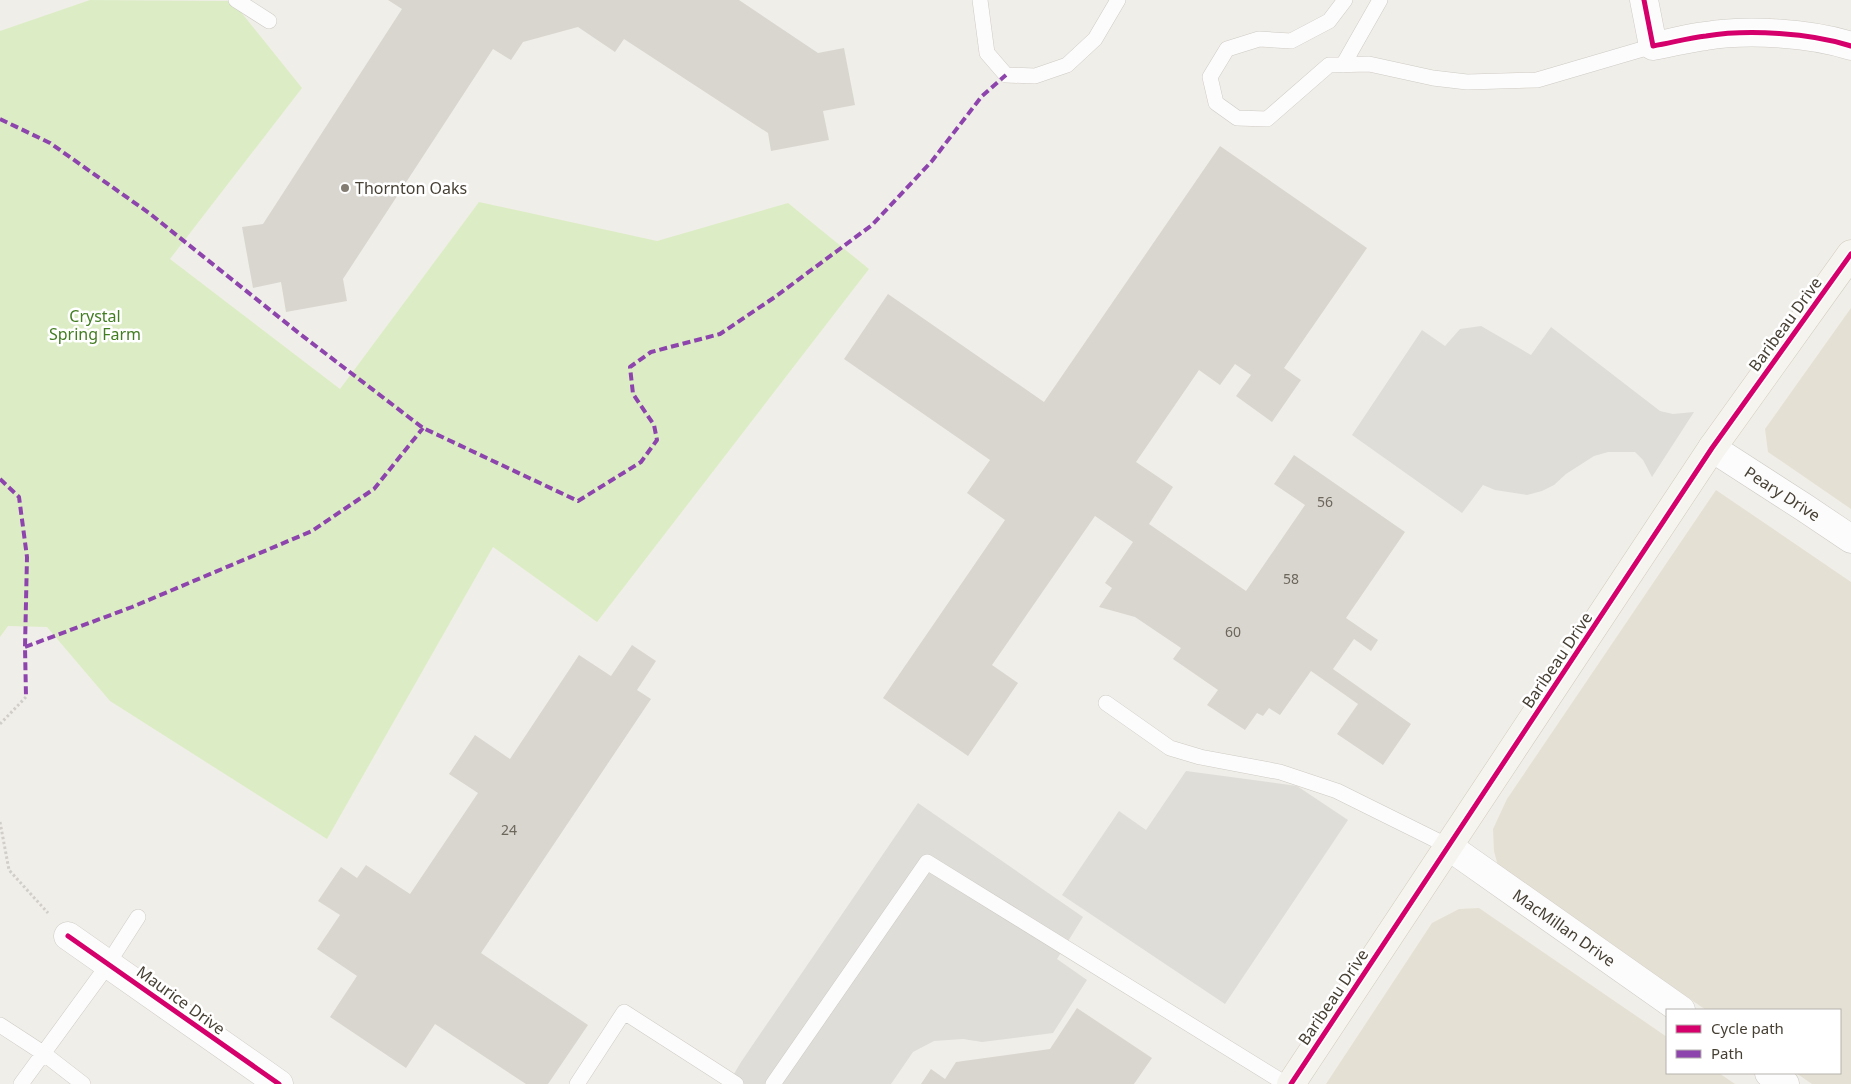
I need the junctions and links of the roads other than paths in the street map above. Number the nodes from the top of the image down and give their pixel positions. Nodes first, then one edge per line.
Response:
1 (236, 0) edge
2 (980, 0) edge
3 (1118, 0) edge
4 (1345, 0) edge
5 (1380, 0) edge
6 (1644, 0) edge
7 (269, 21) dead end
8 (1653, 46) junction
9 (1851, 46) edge
10 (1342, 65) junction
11 (1851, 254) edge
12 (1712, 448) junction
13 (1851, 540) edge
14 (1106, 703) dead end
15 (1448, 846) junction
16 (138, 917) dead end
17 (68, 936) road end
18 (109, 963) junction
19 (1680, 1009) edge
20 (0, 1025) edge
21 (43, 1053) junction
22 (1770, 1074) edge
23 (20, 1084) edge
24 (83, 1084) edge
25 (279, 1084) edge
26 (577, 1084) edge
27 (736, 1084) edge
28 (773, 1084) edge
29 (1286, 1084) edge
30 (1291, 1084) edge
31 (1785, 1084) edge

1 - 7 lane
2 - 3 lane
4 - 10 lane
5 - 10 lane
6 - 8 street
8 - 9 street
8 - 10 lane
11 - 12 street, Baribeau Drive
12 - 13 street, Peary Drive
12 - 15 street, Baribeau Drive
14 - 15 lane
15 - 19 street, MacMillan Drive
15 - 30 street, Baribeau Drive
16 - 18 lane
17 - 18 street, Maurice Drive
18 - 21 lane
18 - 25 street, Maurice Drive
20 - 21 lane
21 - 23 lane
21 - 24 lane
22 - 31 street
26 - 27 lane
28 - 29 lane

